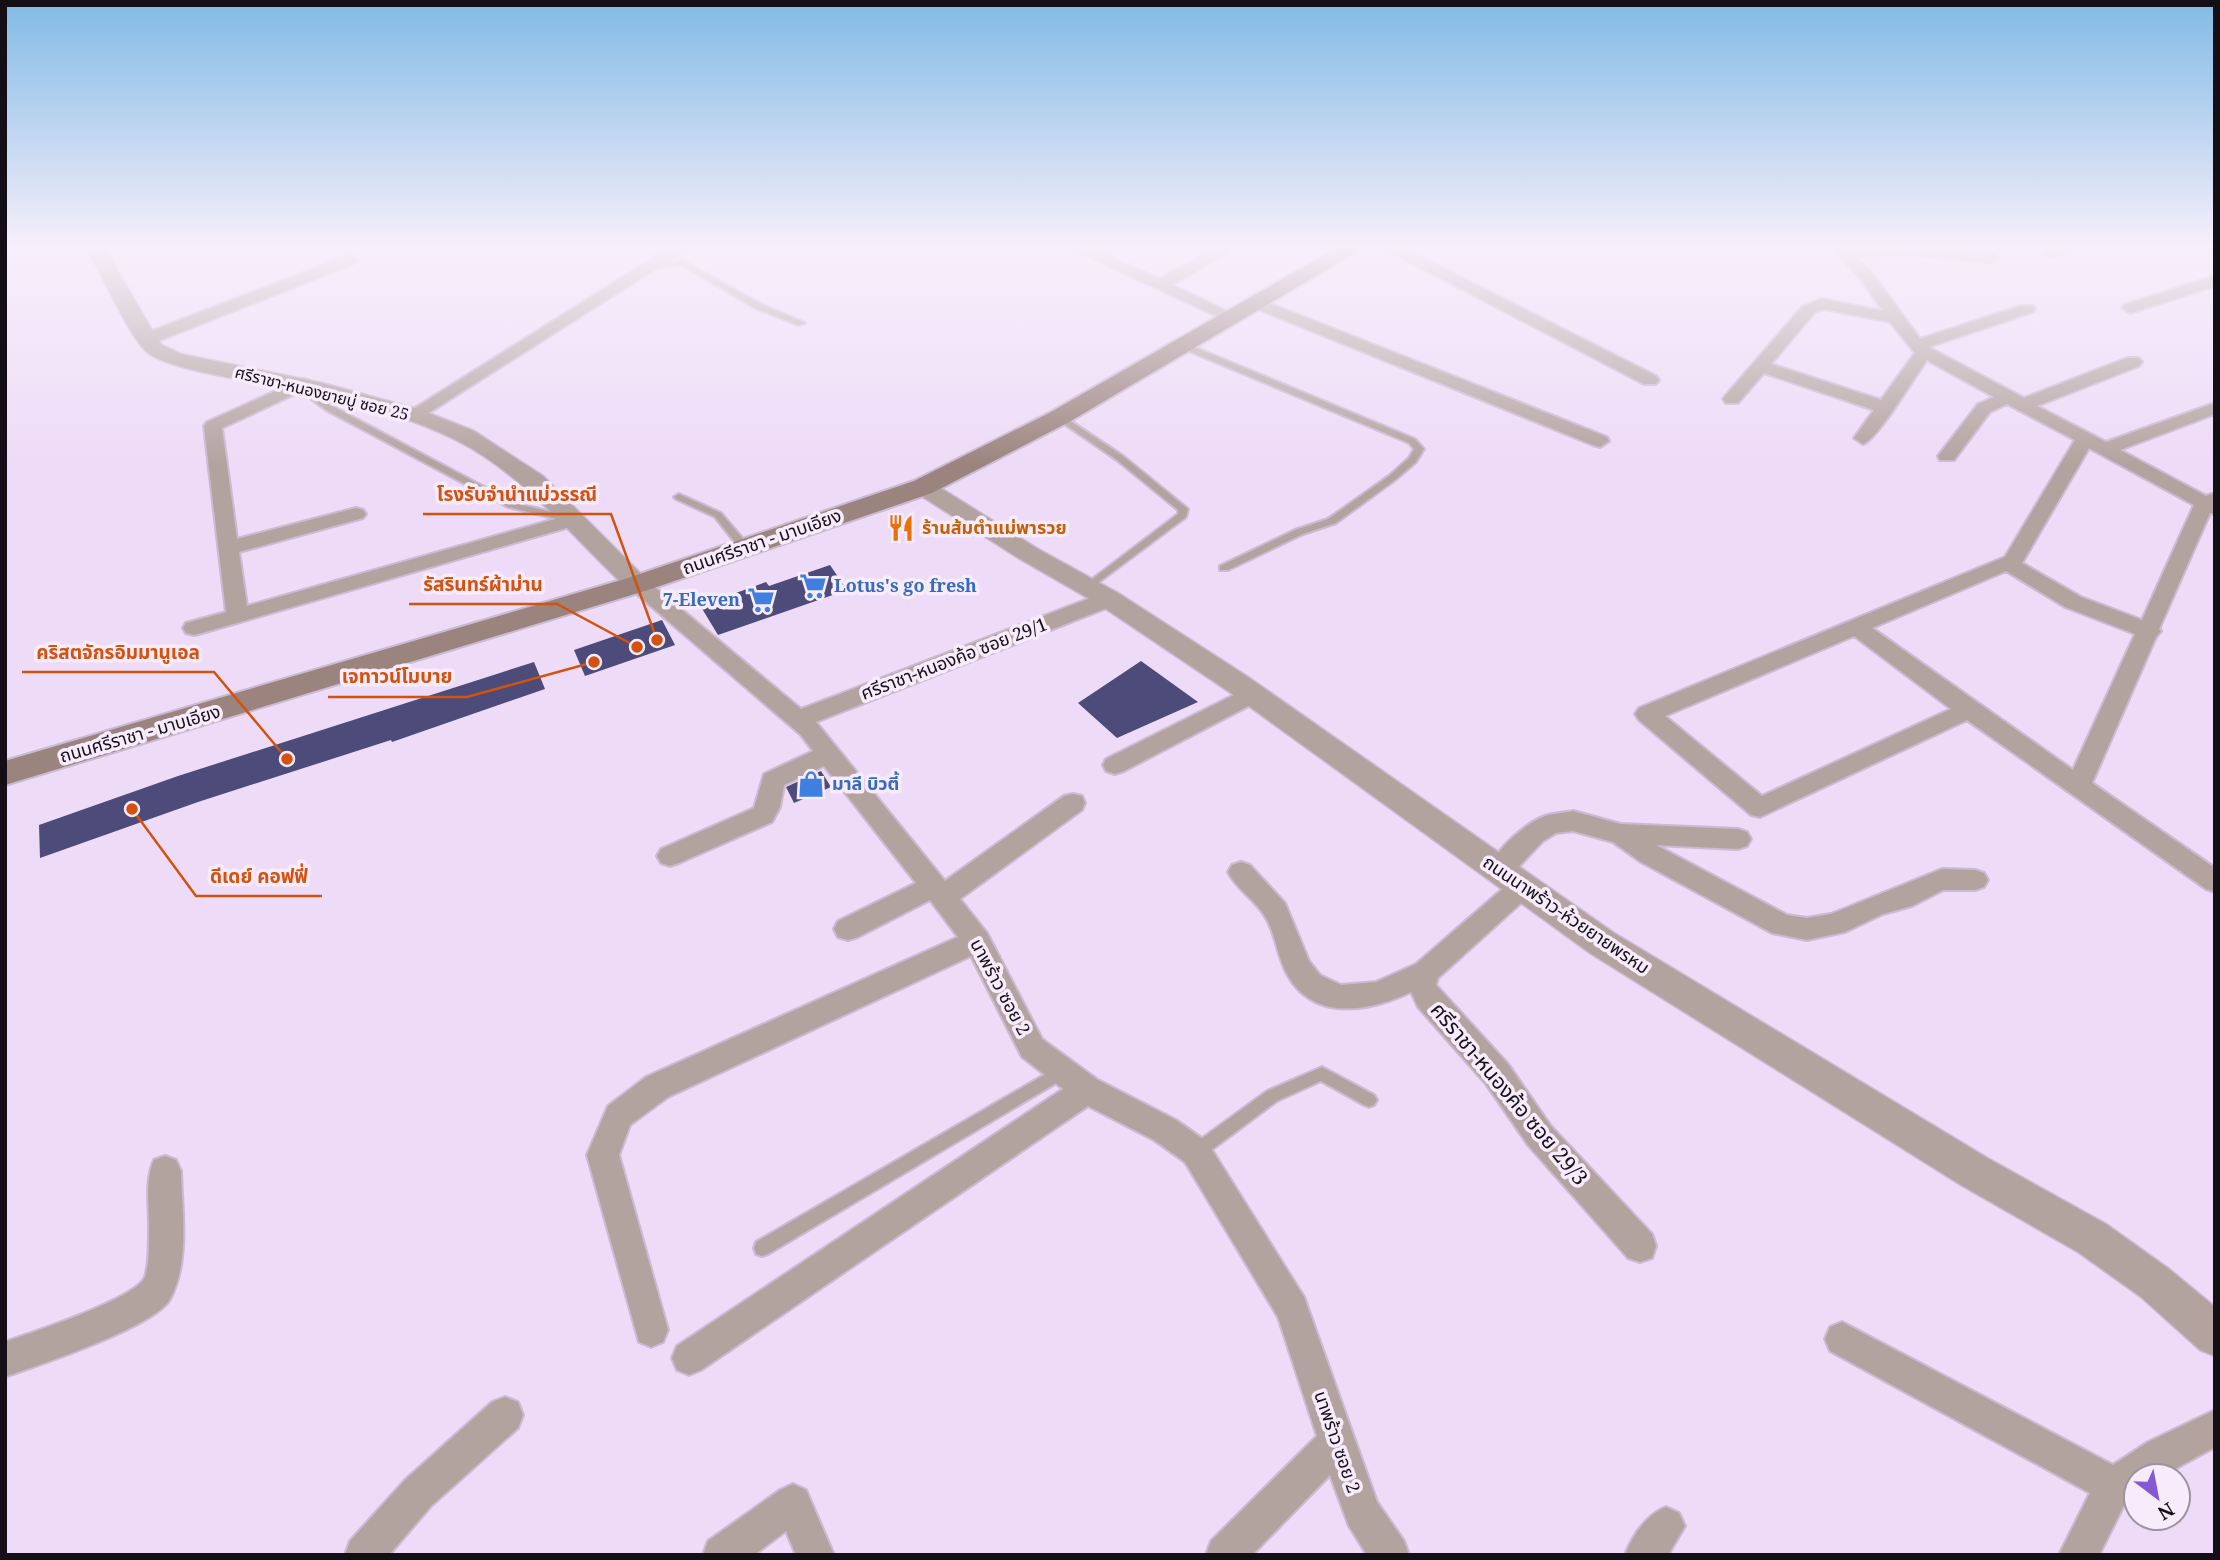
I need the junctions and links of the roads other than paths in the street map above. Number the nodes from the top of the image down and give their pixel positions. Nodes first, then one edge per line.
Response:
1 (136, 319) edge
2 (200, 319) edge
3 (565, 319) edge
4 (790, 319) edge
5 (1228, 319) edge
6 (1295, 319) edge
7 (1529, 319) edge
8 (1801, 319) edge
9 (1897, 319) edge
10 (2001, 319) edge
11 (801, 323) dead end
12 (148, 339) junction
13 (1182, 345) junction
14 (1921, 349) junction
15 (2133, 362) dead end
16 (1761, 366) junction
17 (1650, 380) dead end
18 (308, 386) junction
19 (1732, 399) dead end
20 (2015, 401) junction
21 (1887, 408) junction
22 (2215, 408) edge
23 (413, 415) junction
24 (1060, 417) junction
25 (1863, 438) dead end
26 (2085, 439) junction
27 (1600, 441) dead end
28 (2105, 449) junction
29 (1947, 456) dead end
30 (923, 487) junction
31 (680, 497) dead end
32 (2212, 503) edge
33 (356, 514) dead end
34 (573, 520) junction
35 (229, 548) junction
36 (745, 548) junction
37 (2007, 563) junction
38 (1224, 568) dead end
39 (638, 584) junction
40 (1098, 594) junction
41 (237, 615) junction
42 (1855, 626) junction
43 (194, 628) dead end
44 (2150, 631) junction
45 (1252, 694) junction
46 (1969, 710) junction
47 (799, 719) junction
48 (827, 754) junction
49 (1115, 765) dead end
50 (5, 773) edge
51 (2078, 786) junction
52 (1073, 803) dead end
53 (1621, 834) junction
54 (1738, 839) dead end
55 (670, 856) dead end
56 (1241, 872) dead end
57 (1512, 878) junction
58 (1975, 880) dead end
59 (2215, 882) edge
60 (938, 892) junction
61 (848, 929) dead end
62 (977, 941) junction
63 (1426, 972) junction
64 (1075, 1080) junction
65 (1369, 1100) dead end
66 (1196, 1152) junction
67 (165, 1171) dead end
68 (1640, 1246) dead end
69 (762, 1248) dead end
70 (651, 1330) dead end
71 (2215, 1335) edge
72 (1842, 1339) dead end
73 (689, 1357) dead end
74 (5, 1360) edge
75 (505, 1415) dead end
76 (2215, 1429) edge
77 (1337, 1442) junction
78 (2114, 1486) junction
79 (365, 1555) edge
80 (722, 1555) edge
81 (816, 1555) edge
82 (1225, 1555) edge
83 (1390, 1555) edge
84 (2078, 1555) edge

1 - 12 street, ศรีราชา-หนองยายบู่ ซอย 25
2 - 12 street
3 - 23 street
4 - 11 lane
5 - 13 main road, ถนนศรีราชา - มาบเอียง
6 - 27 street
7 - 17 street
8 - 16 street
9 - 14 street
10 - 14 street
12 - 18 street, ศรีราชา-หนองยายบู่ ซอย 25
13 - 24 main road, ถนนศรีราชา - มาบเอียง
13 - 38 lane
14 - 20 street
14 - 21 street
15 - 20 street
16 - 19 street
16 - 21 street
18 - 23 street, ศรีราชา-หนองยายบู่ ซอย 25
18 - 34 lane
18 - 35 street
20 - 26 street
20 - 29 street
21 - 25 street
22 - 28 street
23 - 34 street, ศรีราชา-หนองยายบู่ ซอย 25
24 - 30 main road, ถนนศรีราชา - มาบเอียง
24 - 40 lane
26 - 28 street
26 - 37 street
28 - 32 street
30 - 36 main road, ถนนศรีราชา - มาบเอียง
30 - 40 street, ถนนนาพร้าว-ห้วยยายพรหม
31 - 36 lane
32 - 44 street
33 - 35 street
34 - 39 street, ศรีราชา-หนองยายบู่ ซอย 25
34 - 41 street
35 - 41 street
36 - 39 main road, ถนนศรีราชา - มาบเอียง
37 - 42 street
37 - 44 street
39 - 47 street, นาพร้าว ซอย 2
39 - 50 main road, ถนนศรีราชา - มาบเอียง
40 - 45 street, ถนนนาพร้าว-ห้วยยายพรหม
40 - 47 street, ศรีราชา-หนองค้อ ซอย 29/1
41 - 43 street
42 - 46 street
42 - 46 street
44 - 51 street
45 - 49 street
45 - 57 street, ถนนนาพร้าว-ห้วยยายพรหม
46 - 51 street
47 - 48 street, นาพร้าว ซอย 2
48 - 55 street
48 - 60 street, นาพร้าว ซอย 2
51 - 59 street
52 - 60 street
53 - 54 street
53 - 57 street
53 - 58 street
56 - 63 street
57 - 63 street
57 - 71 street, ถนนนาพร้าว-ห้วยยายพรหม
60 - 61 street
60 - 62 street, นาพร้าว ซอย 2
62 - 64 street, นาพร้าว ซอย 2
62 - 70 street
63 - 68 street, ศรีราชา-หนองค้อ ซอย 29/3
64 - 66 street, นาพร้าว ซอย 2
64 - 69 lane
64 - 73 street
65 - 66 lane
66 - 77 street, นาพร้าว ซอย 2
67 - 74 street
72 - 78 street
75 - 79 street
76 - 78 street
77 - 82 street
77 - 83 street, นาพร้าว ซอย 2
78 - 84 street
80 - 81 street

